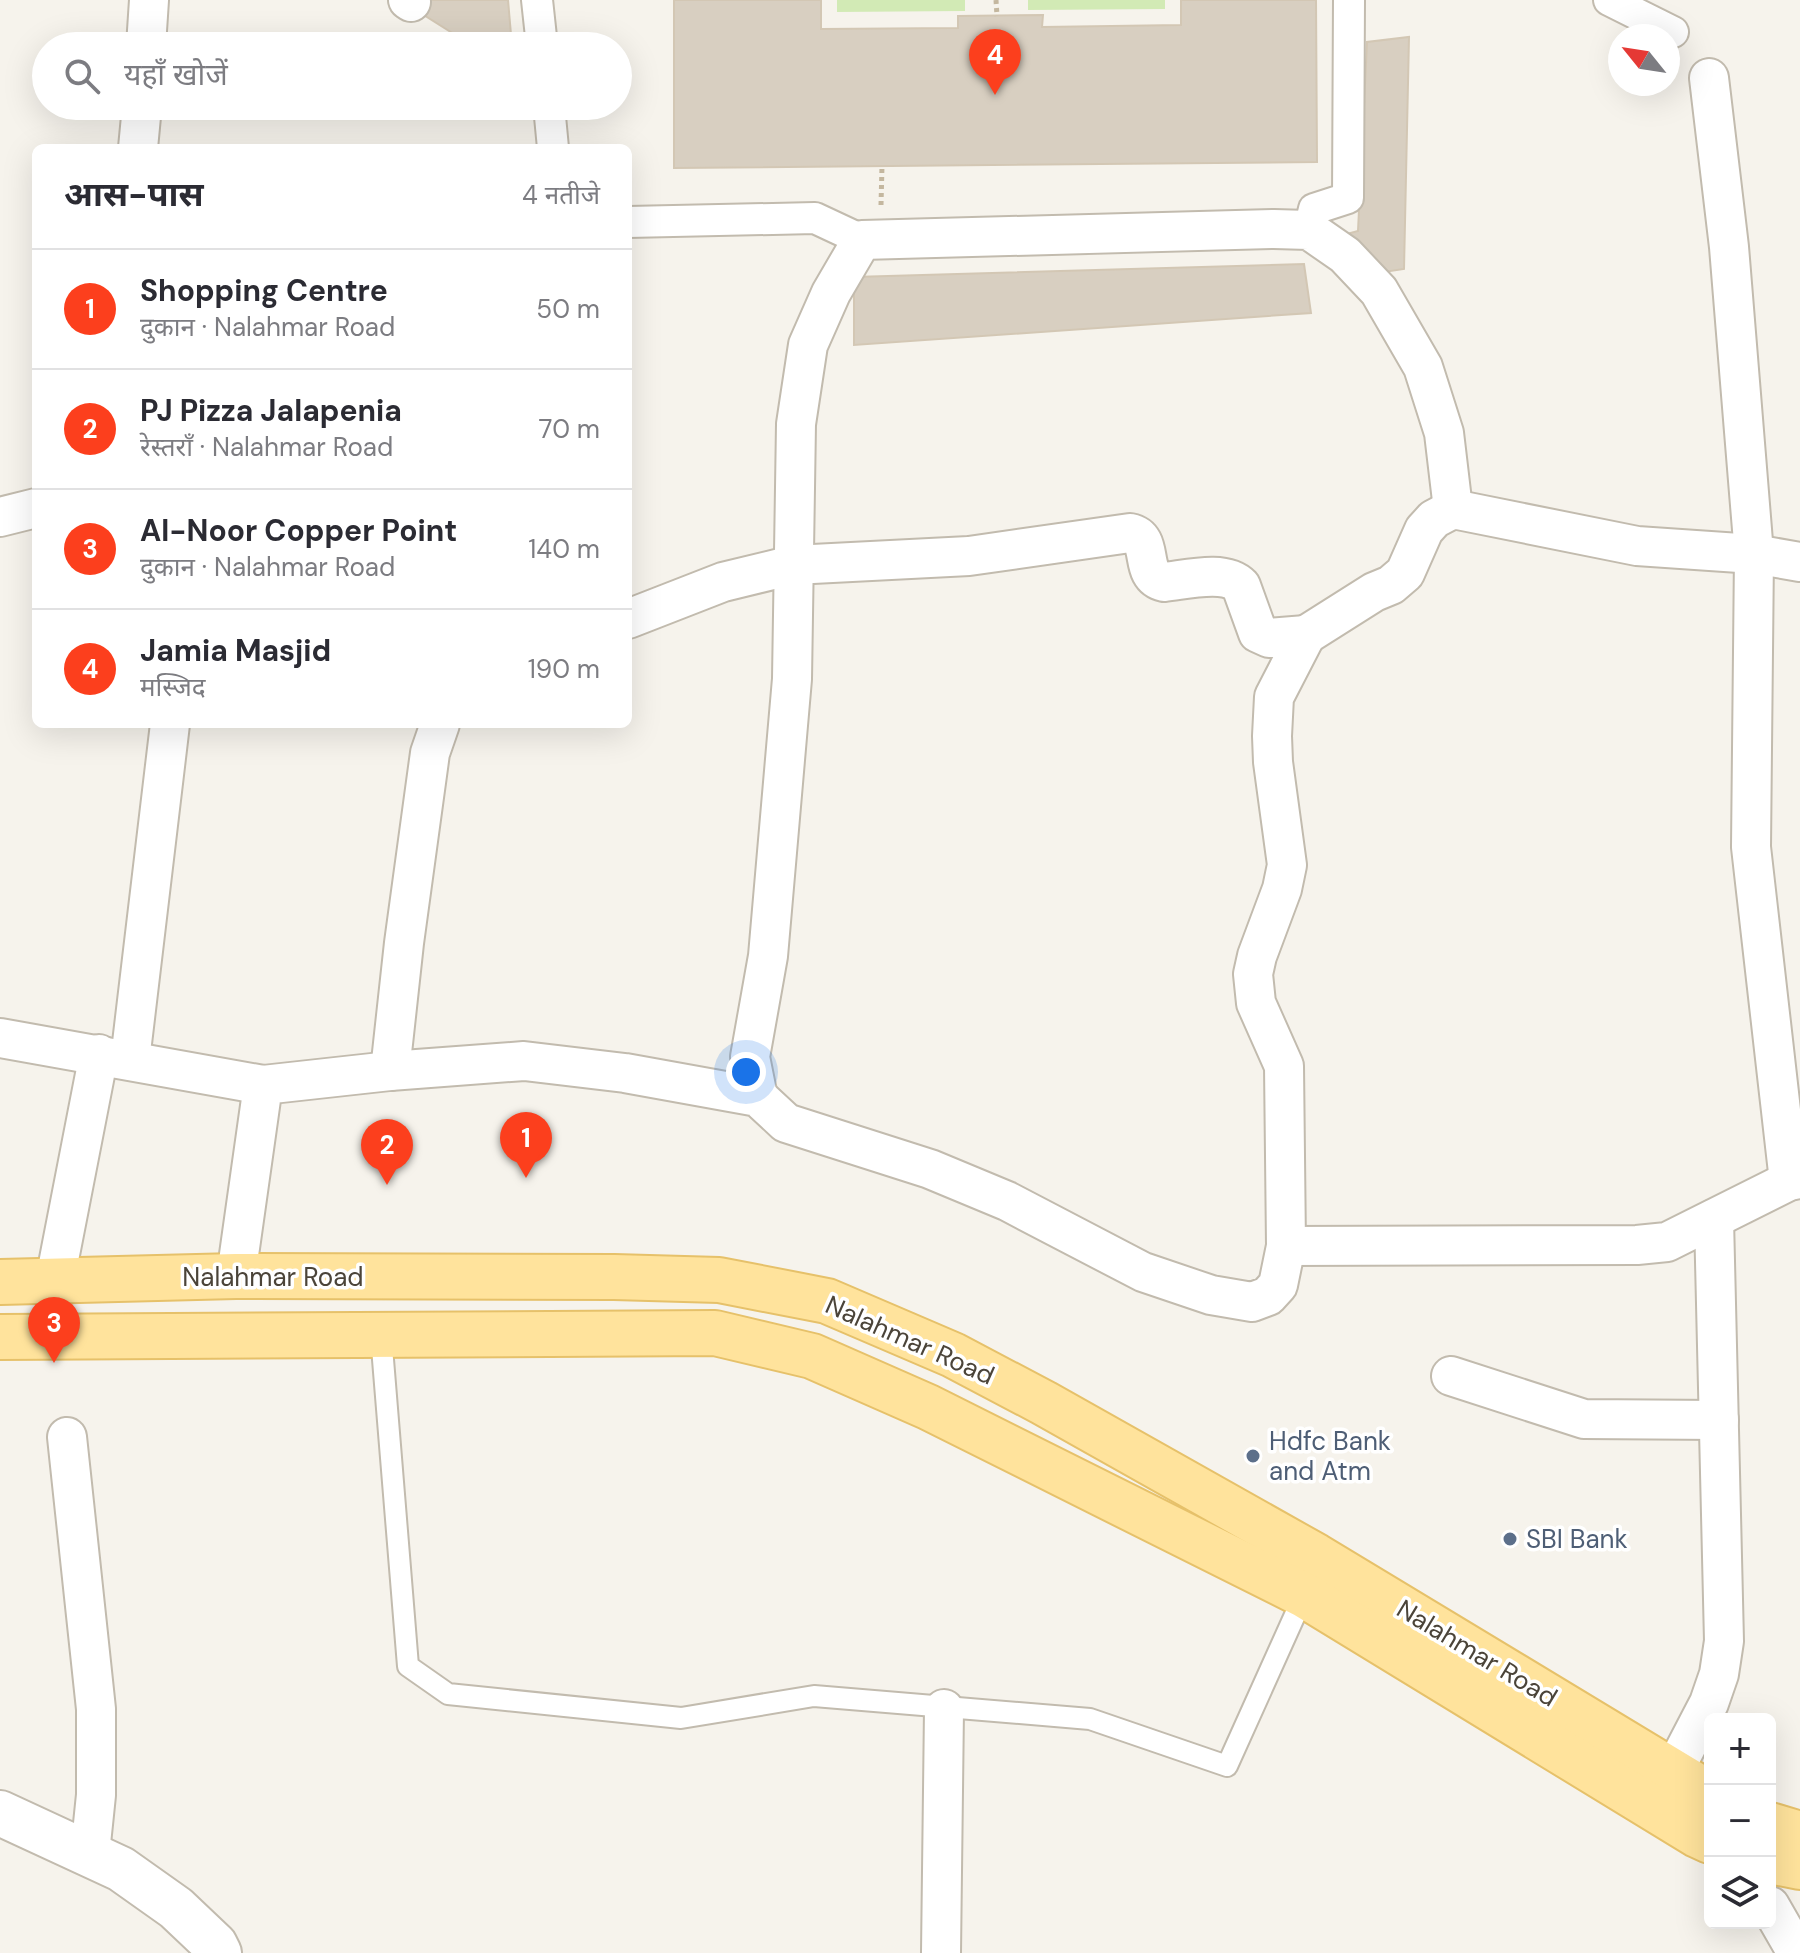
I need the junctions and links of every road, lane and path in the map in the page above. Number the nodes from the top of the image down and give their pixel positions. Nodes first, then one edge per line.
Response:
1 (149, 0) edge
2 (537, 0) edge
3 (996, 0) edge
4 (1349, 0) edge
5 (1609, 0) edge
6 (997, 16) dead end
7 (1657, 24) edge
8 (147, 32) edge
9 (540, 32) edge
10 (1709, 78) dead end
11 (141, 120) edge
12 (550, 120) edge
13 (138, 144) edge
14 (553, 144) edge
15 (632, 222) edge
16 (1309, 230) junction
17 (862, 240) junction
18 (32, 509) edge
19 (1453, 509) junction
20 (0, 517) edge
21 (1754, 554) junction
22 (1800, 562) edge
23 (793, 565) junction
24 (632, 617) edge
25 (1306, 635) junction
26 (169, 728) edge
27 (439, 728) edge
28 (0, 1038) edge
29 (114, 1057) junction
30 (390, 1071) junction
31 (263, 1085) junction
32 (758, 1097) junction
33 (1794, 1180) edge
34 (1714, 1219) junction
35 (1286, 1246) junction
36 (236, 1276) junction
37 (55, 1280) junction
38 (0, 1282) edge
39 (381, 1335) junction
40 (0, 1337) edge
41 (1451, 1376) dead end
42 (1719, 1420) junction
43 (67, 1437) dead end
44 (1304, 1595) junction
45 (944, 1709) junction
46 (1663, 1790) junction
47 (1704, 1793) edge
48 (0, 1813) edge
49 (1776, 1827) edge
50 (1704, 1834) edge
51 (1800, 1834) edge
52 (90, 1853) junction
53 (1776, 1862) edge
54 (1800, 1867) edge
55 (1776, 1916) edge
56 (219, 1953) edge
57 (941, 1953) edge
58 (1797, 1953) edge

1 - 8 street
2 - 9 street
3 - 6 path
4 - 16 street
5 - 7 street
10 - 21 street
11 - 13 street
12 - 14 street
15 - 17 street
16 - 17 street
16 - 19 street
17 - 23 street
18 - 20 street
19 - 21 street
19 - 25 street
21 - 22 street
21 - 33 street
23 - 24 street
23 - 25 street
23 - 32 street
25 - 35 street
26 - 29 street
27 - 30 street
28 - 29 street
29 - 31 street
29 - 37 street
30 - 31 street
30 - 32 street
31 - 36 street
32 - 35 street
33 - 34 street
34 - 35 street
34 - 42 street
36 - 37 main road, Nalahmar Road
36 - 46 main road, Nalahmar Road
37 - 38 main road, Nalahmar Road
39 - 40 main road, Nalahmar Road
39 - 44 main road, Nalahmar Road
39 - 45 lane
41 - 42 street
42 - 46 street
43 - 52 street
44 - 45 lane
44 - 46 main road, Nalahmar Road
45 - 57 street
46 - 47 main road, Nalahmar Road
46 - 50 main road
48 - 52 street
49 - 51 main road
52 - 56 street
53 - 54 main road
55 - 58 street

